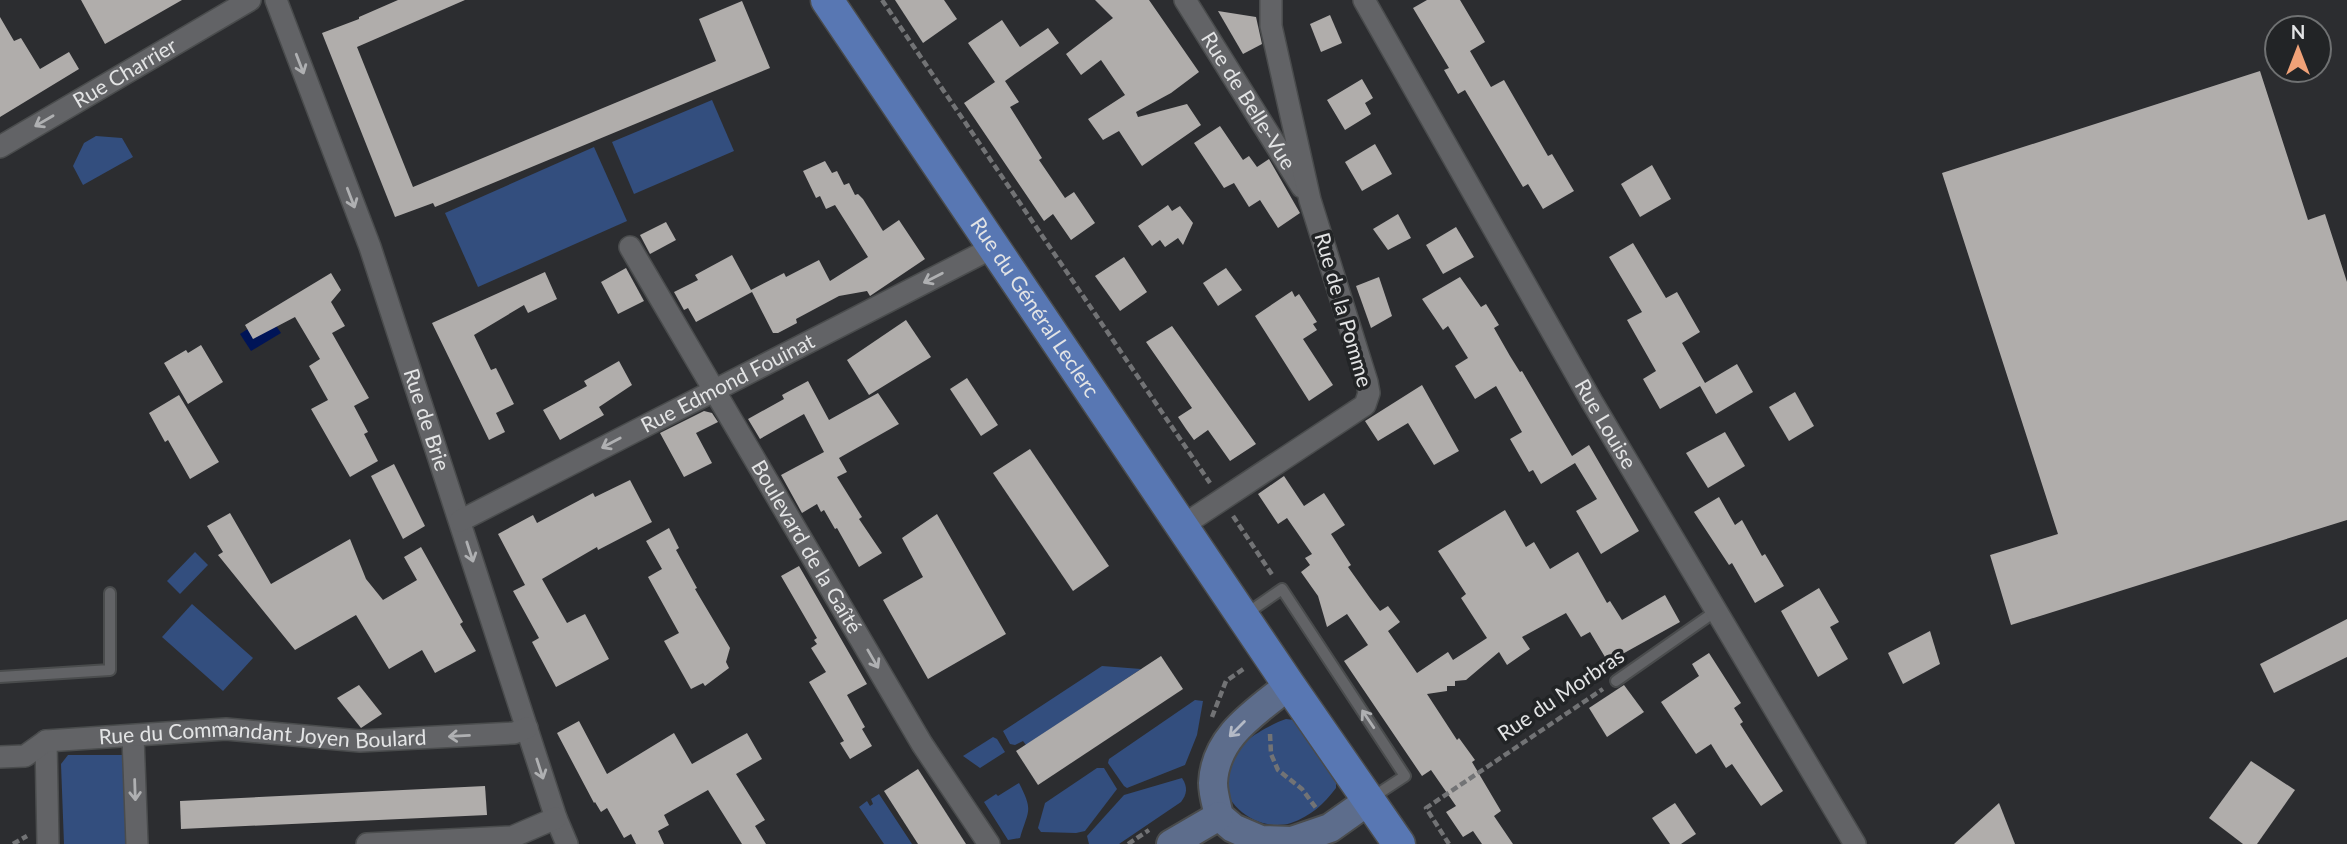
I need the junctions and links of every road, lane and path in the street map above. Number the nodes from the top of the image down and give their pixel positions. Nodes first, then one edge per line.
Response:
1 (250, 0) edge
2 (276, 0) edge
3 (827, 0) edge
4 (882, 0) edge
5 (1185, 0) edge
6 (1271, 0) edge
7 (1364, 0) edge
8 (0, 147) edge
9 (1310, 200) junction
10 (630, 247) dead end
11 (994, 247) junction
12 (715, 389) junction
13 (1216, 491) dead end
14 (1229, 510) dead end
15 (460, 521) junction
16 (1182, 526) junction
17 (1282, 589) junction
18 (110, 593) dead end
19 (1716, 611) junction
20 (1242, 616) junction
21 (1254, 662) dead end
22 (0, 677) edge
23 (1226, 681) dead end
24 (1616, 681) joint
25 (1289, 685) junction
26 (1255, 713) junction
27 (527, 728) junction
28 (133, 737) junction
29 (46, 741) junction
30 (0, 757) edge
31 (1368, 801) junction
32 (1219, 817) junction
33 (556, 818) junction
34 (1331, 828) junction
35 (512, 841) edge
36 (48, 844) edge
37 (137, 844) edge
38 (367, 844) edge
39 (567, 844) edge
40 (989, 844) edge
41 (1171, 844) edge
42 (1399, 844) edge
43 (1449, 844) edge
44 (1855, 844) edge

1 -> 8 street, Rue Charrier
2 -> 15 street, Rue de Brie
3 - 11 main road, Rue du Général Leclerc
4 - 13 path
5 - 9 street, Rue de Belle-Vue
6 - 9 street, Rue de la Pomme
7 - 19 street, Rue Louise
9 - 16 street, Rue de la Pomme
10 - 12 street, Boulevard de la Gaîté
11 -> 12 street, Rue Edmond Fouinat
11 - 16 main road, Rue du Général Leclerc
12 -> 15 street, Rue Edmond Fouinat
12 -> 40 street, Boulevard de la Gaîté
14 - 17 path
15 -> 27 street, Rue de Brie
16 - 20 main road, Rue du Général Leclerc
17 - 20 lane
31 -> 17 lane
18 - 22 lane
19 - 24 lane, Rue du Morbras
19 - 44 street, Rue Louise
20 - 25 main road, Rue du Général Leclerc
21 - 23 path
24 - 43 path, Rue du Morbras
25 - 26 street
25 - 31 main road, Rue du Général Leclerc
26 -> 32 street
26 - 34 path
27 -> 28 street, Rue du Commandant Joyen Boulard
27 -> 33 street, Rue de Brie
28 - 29 street, Rue du Commandant Joyen Boulard
28 -> 37 street
29 - 30 street, Rue du Commandant Joyen Boulard
29 - 36 street
31 - 34 street
31 - 42 main road, Rue du Général Leclerc
32 - 34 street
32 - 41 street
33 - 35 street
33 - 39 street, Rue de Brie
35 - 38 street

